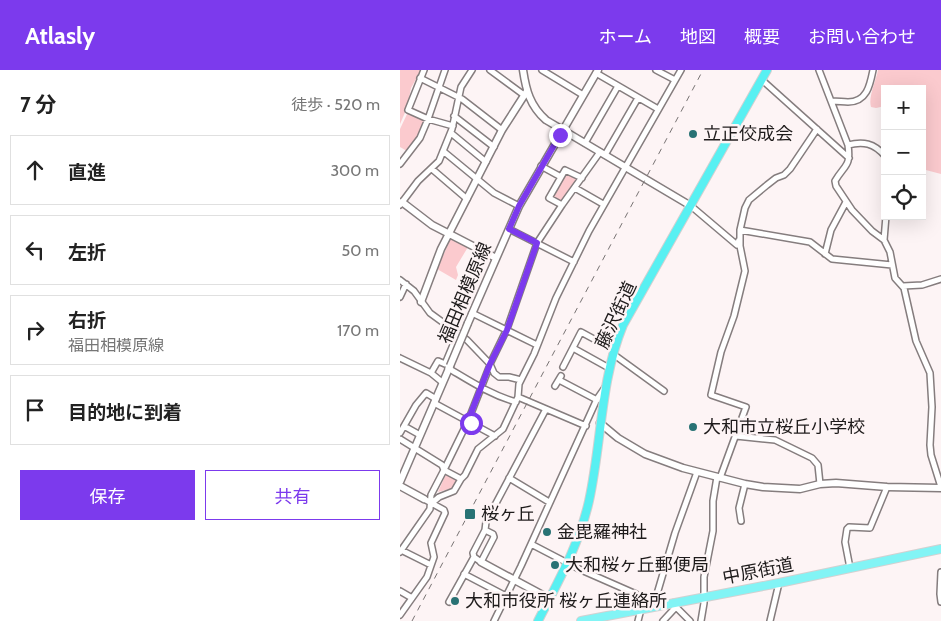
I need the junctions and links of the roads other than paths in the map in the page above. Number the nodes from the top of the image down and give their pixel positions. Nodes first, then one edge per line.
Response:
1 (424, 70) edge
2 (445, 70) edge
3 (471, 70) edge
4 (490, 70) edge
5 (523, 70) edge
6 (542, 70) edge
7 (656, 70) edge
8 (681, 70) edge
9 (768, 70) edge
10 (819, 70) edge
11 (873, 70) edge
12 (551, 72) edge
13 (597, 72) edge
14 (420, 78) junction
15 (675, 80) junction
16 (762, 80) junction
17 (618, 86) junction
18 (439, 87) junction
19 (525, 93) junction
20 (584, 95) junction
21 (458, 96) junction
22 (638, 98) junction
23 (832, 101) junction
24 (658, 109) junction
25 (454, 116) junction
26 (428, 119) junction
27 (453, 126) junction
28 (817, 129) junction
29 (502, 130) junction
30 (563, 130) junction
31 (451, 133) junction
32 (585, 144) junction
33 (848, 145) junction
34 (494, 147) junction
35 (400, 151) edge
36 (443, 151) junction
37 (881, 152) edge
38 (407, 154) junction
39 (603, 154) junction
40 (850, 158) junction
41 (486, 162) junction
42 (400, 164) edge
43 (541, 166) junction
44 (625, 167) junction
45 (432, 169) junction
46 (561, 177) junction
47 (582, 178) junction
48 (477, 180) junction
49 (574, 188) junction
50 (467, 199) junction
51 (846, 202) junction
52 (401, 204) edge
53 (603, 204) junction
54 (562, 205) junction
55 (519, 206) junction
56 (690, 206) junction
57 (886, 220) edge
58 (509, 229) junction
59 (740, 230) junction
60 (449, 233) junction
61 (740, 238) junction
62 (884, 240) junction
63 (537, 243) junction
64 (825, 254) junction
65 (496, 258) junction
66 (574, 262) junction
67 (892, 265) junction
68 (941, 279) edge
69 (400, 280) edge
70 (406, 284) junction
71 (903, 286) junction
72 (400, 297) edge
73 (421, 302) junction
74 (472, 313) junction
75 (507, 330) junction
76 (458, 332) junction
77 (537, 344) junction
78 (573, 348) junction
79 (613, 352) junction
80 (400, 358) edge
81 (490, 365) junction
82 (449, 367) junction
83 (563, 367) dead end
84 (609, 368) junction
85 (431, 373) junction
86 (521, 380) junction
87 (442, 382) junction
88 (555, 386) dead end
89 (606, 386) junction
90 (481, 388) junction
91 (664, 391) dead end
92 (517, 400) junction
93 (597, 400) junction
94 (435, 401) junction
95 (546, 409) junction
96 (590, 416) junction
97 (468, 421) junction
98 (600, 423) junction
99 (586, 426) junction
100 (401, 429) edge
101 (420, 436) junction
102 (495, 436) junction
103 (736, 436) junction
104 (400, 440) edge
105 (414, 448) junction
106 (444, 470) junction
107 (697, 472) junction
108 (509, 478) junction
109 (718, 478) junction
110 (461, 479) junction
111 (940, 479) edge
112 (400, 482) edge
113 (745, 484) junction
114 (820, 484) junction
115 (400, 486) edge
116 (887, 487) junction
117 (941, 487) edge
118 (433, 493) junction
119 (440, 496) junction
120 (424, 499) junction
121 (550, 502) junction
122 (433, 504) junction
123 (741, 521) dead end
124 (485, 530) junction
125 (531, 544) junction
126 (941, 549) edge
127 (401, 551) edge
128 (474, 557) junction
129 (481, 562) junction
130 (568, 563) junction
131 (432, 565) junction
132 (850, 568) junction
133 (941, 572) edge
134 (464, 574) junction
135 (514, 580) junction
136 (779, 583) junction
137 (400, 590) edge
138 (506, 596) junction
139 (705, 597) junction
140 (412, 598) junction
141 (550, 598) junction
142 (449, 602) dead end
143 (941, 602) edge
144 (675, 605) junction
145 (651, 606) junction
146 (642, 608) junction
147 (400, 615) edge
148 (586, 620) edge
149 (494, 621) edge
150 (538, 621) edge
151 (638, 621) edge
152 (663, 621) edge
153 (690, 621) edge
154 (701, 621) edge
155 (770, 621) edge

1 - 14 street
2 - 18 street
3 - 21 street
4 - 19 street
5 - 19 street
6 - 12 street
7 - 15 street
8 - 15 street
9 - 16 highway, 藤沢街道
10 - 23 street
11 - 23 street
12 - 20 street
13 - 17 street
13 - 20 street, 福田相模原線
14 - 18 street
14 - 26 street
15 - 24 street
16 - 28 street
16 - 56 highway, 藤沢街道
17 - 22 street
17 - 32 street
18 - 21 street
18 - 26 street
19 - 29 street
19 - 30 street
20 - 30 street, 福田相模原線
21 - 25 street
21 - 29 street
22 - 24 street
22 - 39 street
23 - 33 street
24 - 44 street
25 - 27 street
25 - 34 street
26 - 27 street
26 - 38 street
27 - 31 street
28 - 40 street
28 - 59 street
29 - 34 street
30 - 32 street
30 - 43 street, 福田相模原線
31 - 36 street
31 - 41 street
32 - 39 street
33 - 37 street
33 - 40 street
34 - 41 street
35 - 38 street
36 - 45 street
36 - 48 street
38 - 42 street
39 - 44 street
39 - 47 street
40 - 51 street
41 - 48 street
43 - 46 street
43 - 55 street, 福田相模原線
44 - 53 street
44 - 56 street
45 - 50 street
45 - 52 street
46 - 47 street
46 - 54 street
47 - 49 street
48 - 50 street
48 - 55 street
49 - 53 street
49 - 54 street
50 - 60 street
51 - 62 street
51 - 64 street
52 - 60 street
53 - 66 street
54 - 63 street
55 - 58 street, 福田相模原線
56 - 61 street
56 - 79 highway, 藤沢街道
57 - 62 street
58 - 63 street
58 - 65 street, 福田相模原線
59 - 61 street
59 - 64 street
60 - 65 street
60 - 73 street
61 - 103 street
62 - 67 street
63 - 66 street
63 - 75 street
64 - 67 street
65 - 74 street, 福田相模原線
66 - 77 street
67 - 71 street
68 - 71 street
69 - 70 street
70 - 72 street
70 - 73 street
71 - 111 street
73 - 76 street
74 - 75 street
74 - 82 street, 福田相模原線, bridge
75 - 77 street
75 - 81 street
76 - 81 street
76 - 85 street
77 - 86 street
78 - 79 street
78 - 83 street
78 - 84 street
79 - 84 highway, 藤沢街道
79 - 91 street
80 - 85 street
81 - 86 street
81 - 90 street
82 - 87 street, 福田相模原線
82 - 90 street
84 - 89 highway, 藤沢街道
85 - 87 street
86 - 92 street
87 - 94 street, 福田相模原線
88 - 93 street
89 - 93 street
89 - 98 highway, 藤沢街道
90 - 92 street
90 - 97 street
92 - 95 street
92 - 102 street
93 - 96 street
94 - 97 street
94 - 100 street
94 - 101 street, 福田相模原線
95 - 99 street
95 - 108 street
96 - 98 street
96 - 99 street
97 - 102 street
97 - 106 street
98 - 107 street
98 - 130 highway, 藤沢街道
99 - 121 street
100 - 101 street
101 - 105 street, 福田相模原線
102 - 110 street
103 - 109 street
103 - 114 street
104 - 105 street
105 - 106 street
105 - 112 street, 福田相模原線
106 - 110 street
106 - 118 street
107 - 109 street
107 - 145 street
108 - 121 street
108 - 124 street
109 - 113 street
109 - 139 street
110 - 119 street
111 - 117 street
113 - 114 street
113 - 123 street
114 - 116 street
115 - 120 street
116 - 117 street
116 - 132 street
118 - 119 street
118 - 120 street
118 - 122 street
119 - 122 street
120 - 122 street
121 - 125 street
122 - 127 street
122 - 131 street
124 - 128 street
124 - 129 street
125 - 130 street
125 - 135 street
126 - 132 main road, 中原街道
127 - 131 street
128 - 129 street
128 - 134 street
129 - 135 street
130 - 141 highway, 藤沢街道
130 - 145 street
131 - 140 street
132 - 136 main road, 中原街道
133 - 143 street
134 - 138 street
134 - 142 street
135 - 138 street
135 - 141 street
136 - 139 main road, 中原街道
136 - 155 street
137 - 140 street
138 - 149 street
139 - 144 main road, 中原街道
139 - 154 street
140 - 147 street
141 - 150 highway, 藤沢街道
144 - 145 main road, 中原街道
144 - 152 street
144 - 153 street
145 - 146 main road, 中原街道
146 - 148 main road, 中原街道
146 - 151 street

